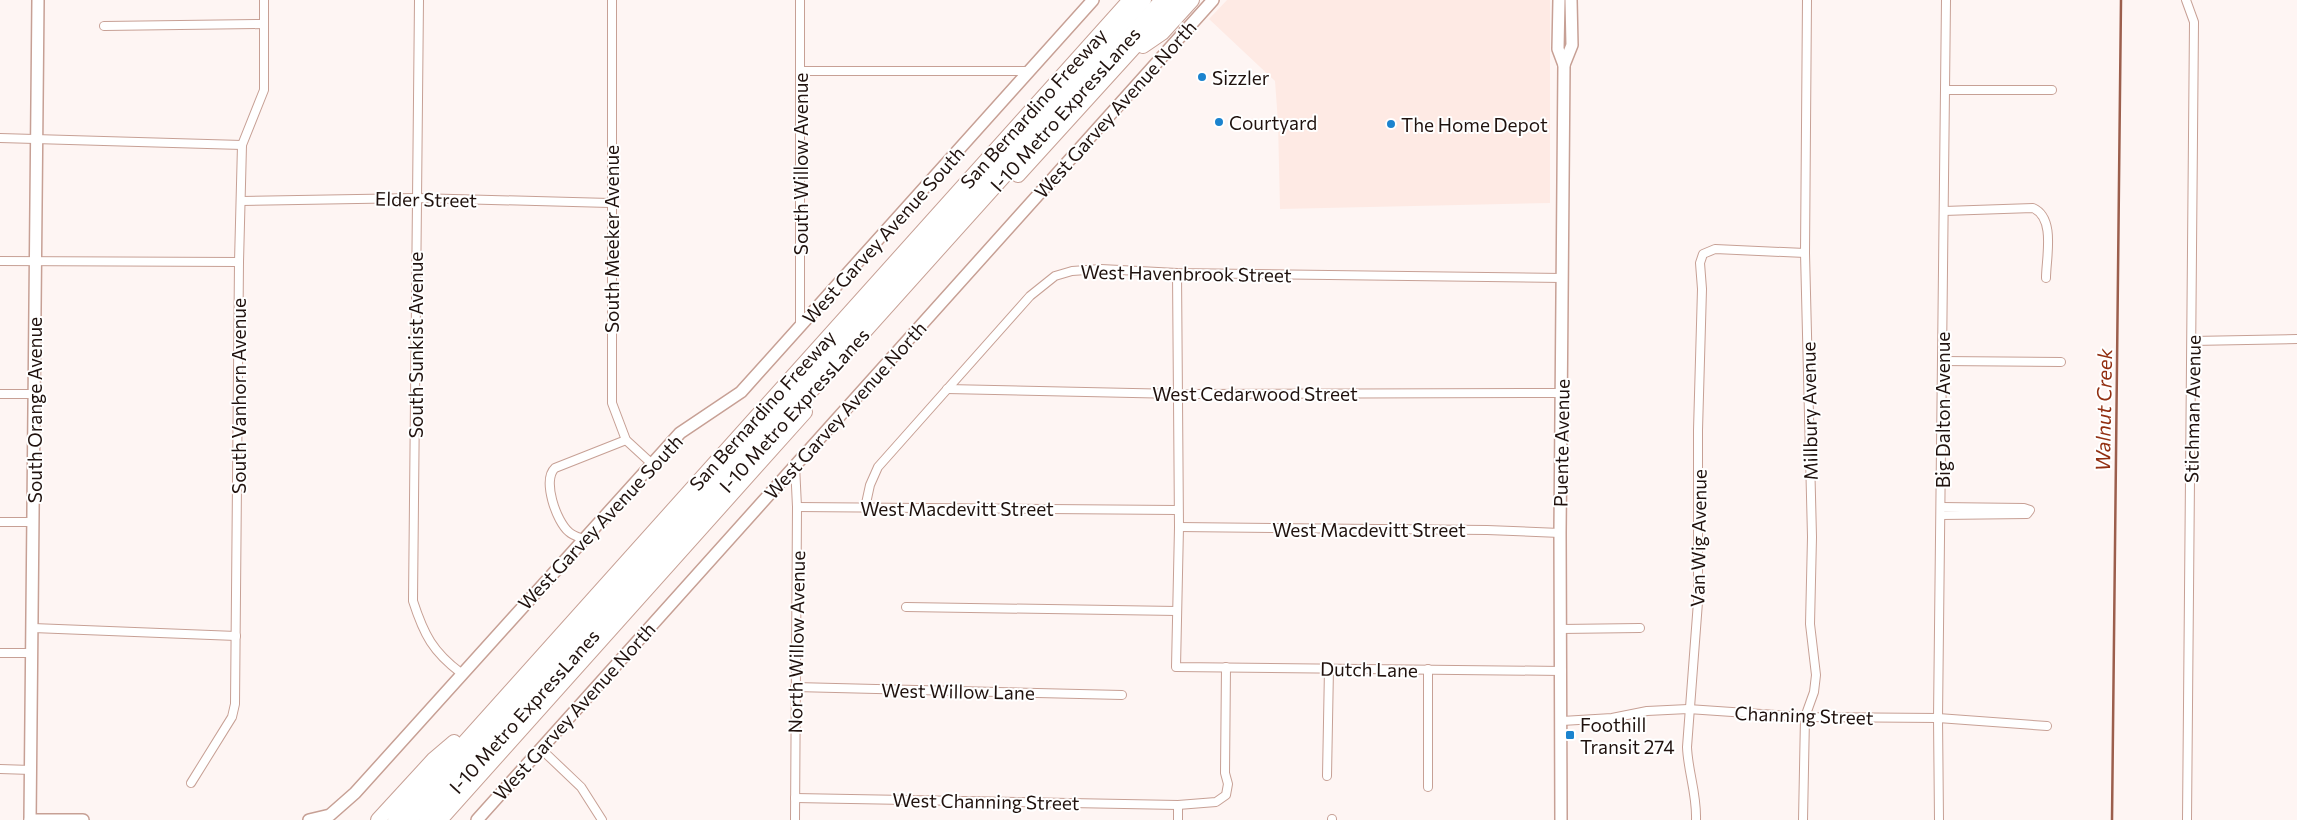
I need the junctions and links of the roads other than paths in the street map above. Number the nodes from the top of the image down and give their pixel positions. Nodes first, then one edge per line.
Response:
1 (38, 0) edge
2 (264, 0) edge
3 (419, 0) edge
4 (612, 0) edge
5 (800, 0) edge
6 (1093, 0) edge
7 (1130, 0) edge
8 (1144, 0) edge
9 (1162, 0) edge
10 (1177, 0) edge
11 (1192, 0) edge
12 (1213, 0) edge
13 (1559, 0) edge
14 (1571, 0) edge
15 (1807, 0) edge
16 (1946, 0) edge
17 (2186, 0) edge
18 (264, 24) junction
19 (104, 26) dead end
20 (1125, 57) junction
21 (1564, 65) junction
22 (1028, 71) junction
23 (800, 72) junction
24 (1945, 90) junction
25 (2052, 90) dead end
26 (0, 138) edge
27 (37, 140) junction
28 (242, 145) junction
29 (416, 198) junction
30 (241, 201) junction
31 (610, 203) junction
32 (1944, 211) junction
33 (1805, 253) junction
34 (0, 261) edge
35 (34, 261) junction
36 (239, 262) junction
37 (1177, 272) junction
38 (1562, 278) junction
39 (2046, 278) dead end
40 (800, 328) junction
41 (2297, 339) edge
42 (2192, 341) junction
43 (1942, 361) junction
44 (2061, 362) dead end
45 (947, 389) junction
46 (1562, 393) junction
47 (0, 394) edge
48 (34, 394) junction
49 (1179, 394) junction
50 (626, 440) junction
51 (651, 463) junction
52 (795, 465) junction
53 (797, 507) junction
54 (866, 508) junction
55 (1177, 510) junction
56 (1941, 511) junction
57 (0, 522) edge
58 (34, 522) junction
59 (1179, 527) junction
60 (1560, 533) junction
61 (583, 539) junction
62 (906, 607) dead end
63 (1177, 612) junction
64 (33, 628) junction
65 (1640, 628) dead end
66 (1561, 629) junction
67 (236, 636) junction
68 (0, 652) edge
69 (32, 653) junction
70 (1226, 667) junction
71 (1329, 668) junction
72 (1428, 669) junction
73 (1562, 671) junction
74 (461, 673) junction
75 (795, 687) junction
76 (1122, 695) dead end
77 (1688, 709) junction
78 (1805, 717) junction
79 (1938, 718) junction
80 (1562, 721) junction
81 (481, 722) junction
82 (2047, 726) dead end
83 (540, 749) junction
84 (0, 770) edge
85 (31, 770) junction
86 (1327, 776) dead end
87 (191, 782) dead end
88 (1428, 787) dead end
89 (795, 798) junction
90 (1178, 804) junction
91 (30, 820) edge
92 (82, 820) edge
93 (309, 820) edge
94 (378, 820) edge
95 (395, 820) edge
96 (410, 820) edge
97 (426, 820) edge
98 (440, 820) edge
99 (477, 820) edge
100 (602, 820) edge
101 (794, 820) edge
102 (1178, 820) edge
103 (1561, 820) edge
104 (1696, 820) edge
105 (1802, 820) edge
106 (1939, 820) edge
107 (2187, 820) edge

1 - 27 street, South Orange Avenue
2 - 18 street, South Vanhorn Avenue
3 - 29 street, South Sunkist Avenue
4 - 31 street, South Meeker Avenue
5 - 23 street, South Willow Avenue
6 - 22 street, West Garvey Avenue South
7 - 81 highway, San Bernardino Freeway
8 - 96 highway, I-10 Metro ExpressLanes
9 - 97 highway, I-10 Metro ExpressLanes
10 - 20 highway, San Bernardino Freeway
11 - 20 highway
12 - 52 street, West Garvey Avenue North
13 - 21 street, Puente Avenue
14 - 21 street, Puente Avenue
15 - 33 street, Millbury Avenue
16 - 24 street, Big Dalton Avenue
17 - 42 street, Stichman Avenue
18 - 19 street
18 - 28 street, South Vanhorn Avenue
20 - 98 highway, San Bernardino Freeway
21 - 38 street, Puente Avenue
22 - 23 street
22 - 40 street, West Garvey Avenue South
23 - 40 street, South Willow Avenue
24 - 25 street
24 - 32 street, Big Dalton Avenue
26 - 27 street
27 - 28 street
27 - 35 street, South Orange Avenue
28 - 30 street, South Vanhorn Avenue
29 - 30 street, Elder Street
29 - 31 street, Elder Street
29 - 74 street, South Sunkist Avenue
30 - 36 street, South Vanhorn Avenue
31 - 50 street, South Meeker Avenue
32 - 39 street
32 - 43 street, Big Dalton Avenue
33 - 77 street, Van Wig Avenue
33 - 78 street, Millbury Avenue
34 - 35 street
35 - 36 street
35 - 48 street, South Orange Avenue
36 - 67 street, South Vanhorn Avenue
37 - 38 street, West Havenbrook Street
37 - 45 street, West Havenbrook Street
37 - 49 street
38 - 46 street, Puente Avenue
40 - 51 street, West Garvey Avenue South
41 - 42 street
42 - 107 street, Stichman Avenue
43 - 44 street
43 - 56 street, Big Dalton Avenue
45 - 49 street, West Cedarwood Street
45 - 54 street, West Havenbrook Street
46 - 49 street, West Cedarwood Street
46 - 60 street, Puente Avenue
47 - 48 street
48 - 58 street, South Orange Avenue
49 - 55 street
50 - 51 street, South Meeker Avenue
50 - 61 street
51 - 61 street, West Garvey Avenue South
52 - 53 street, North Willow Avenue
52 - 83 street, West Garvey Avenue North
53 - 54 street, West Macdevitt Street
53 - 75 street, North Willow Avenue
54 - 55 street, West Macdevitt Street
55 - 59 street
56 - 56 street
56 - 79 street, Big Dalton Avenue
57 - 58 street
58 - 64 street, South Orange Avenue
59 - 60 street, West Macdevitt Street
59 - 63 street
60 - 66 street, Puente Avenue
61 - 74 street, West Garvey Avenue South
62 - 63 street
63 - 70 street, Dutch Lane
64 - 67 street
64 - 69 street, South Orange Avenue
65 - 66 street
66 - 73 street, Puente Avenue
67 - 87 street, South Vanhorn Avenue
68 - 69 street
69 - 85 street, South Orange Avenue
70 - 71 street, Dutch Lane
70 - 90 street
71 - 72 street, Dutch Lane
71 - 86 street
72 - 73 street, Dutch Lane
72 - 88 street
73 - 80 street, Puente Avenue
74 - 93 street, West Garvey Avenue South
75 - 76 street, West Willow Lane
75 - 89 street, North Willow Avenue
77 - 78 street, Channing Street
77 - 80 street, Channing Street
77 - 104 street, Van Wig Avenue
78 - 79 street, Channing Street
78 - 105 street, Millbury Avenue
79 - 82 street, Channing Street
79 - 106 street, Big Dalton Avenue
80 - 103 street, Puente Avenue
81 - 94 highway
81 - 95 highway, San Bernardino Freeway
83 - 99 street, West Garvey Avenue North
83 - 100 street
84 - 85 street
85 - 91 street, South Orange Avenue
89 - 90 street, West Channing Street
89 - 101 street, North Willow Avenue
90 - 102 street
91 - 92 street

